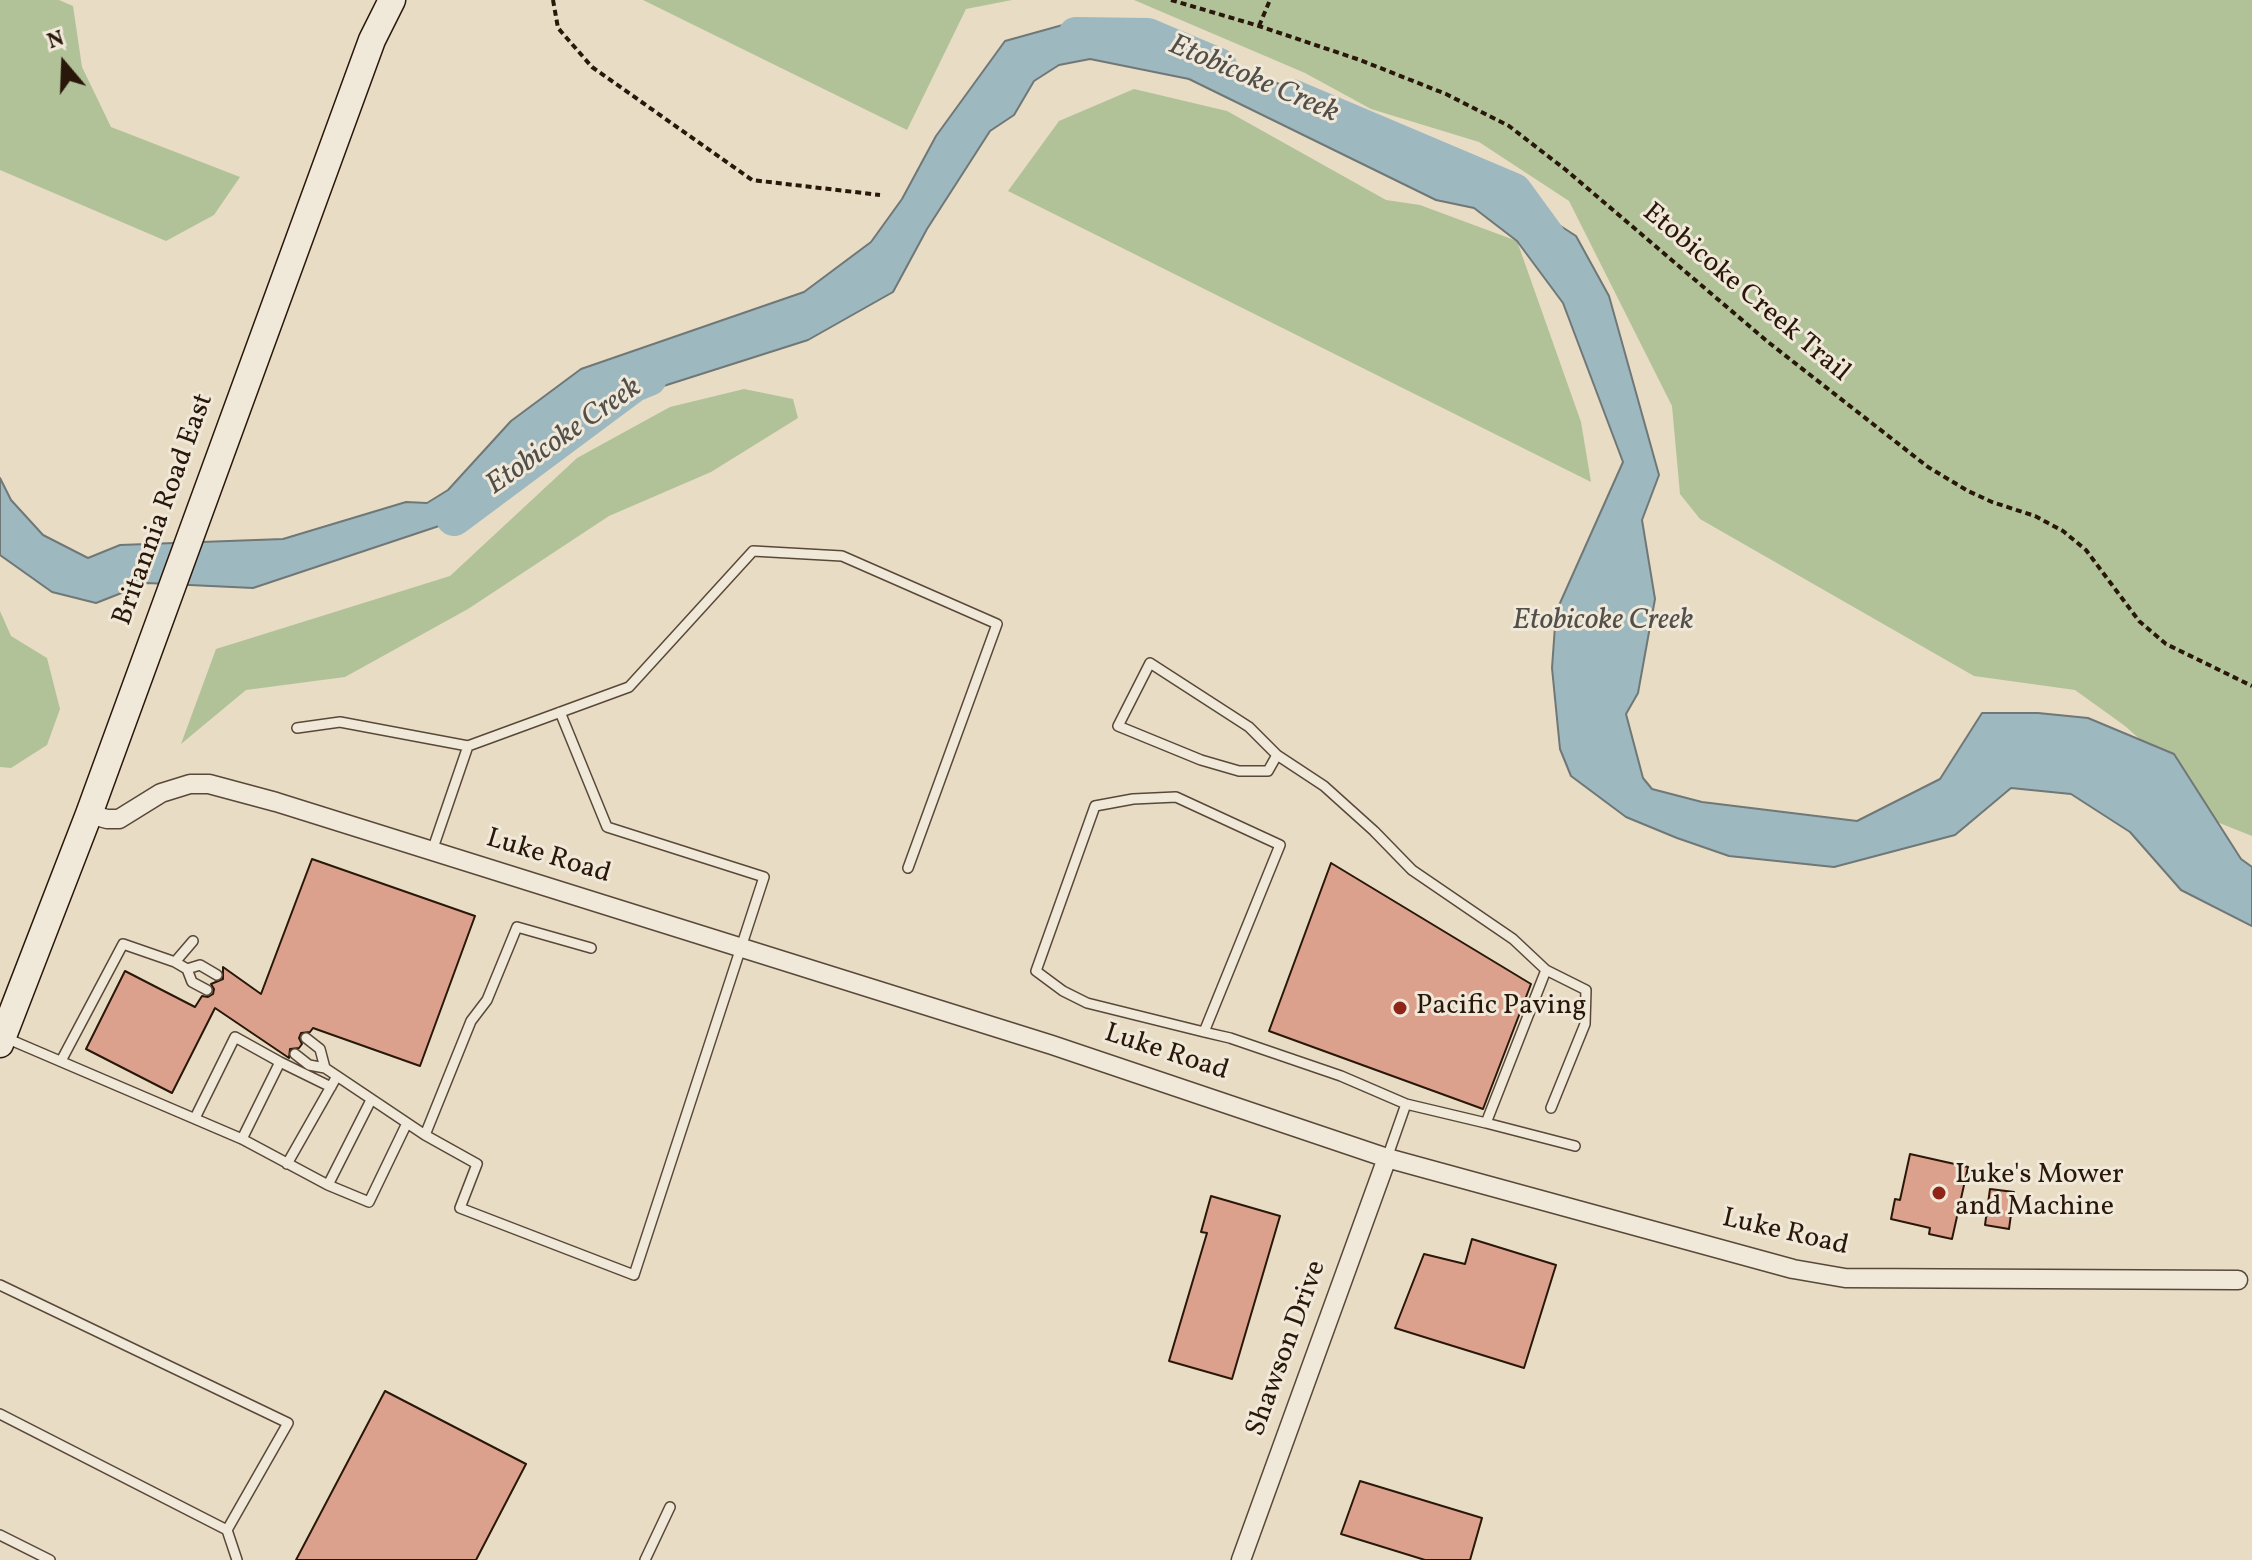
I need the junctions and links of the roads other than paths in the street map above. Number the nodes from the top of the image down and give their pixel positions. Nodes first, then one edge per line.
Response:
1 (392, 0) edge
2 (560, 712) junction
3 (297, 728) dead end
4 (468, 746) junction
5 (1277, 755) junction
6 (89, 814) junction
7 (432, 851) junction
8 (908, 868) dead end
9 (193, 941) dead end
10 (741, 947) junction
11 (591, 948) dead end
12 (175, 962) junction
13 (187, 969) junction
14 (1546, 970) junction
15 (217, 975) dead end
16 (207, 990) dead end
17 (1204, 1032) junction
18 (306, 1038) dead end
19 (1, 1040) edge
20 (295, 1054) dead end
21 (280, 1062) junction
22 (66, 1063) junction
23 (325, 1068) junction
24 (337, 1076) junction
25 (331, 1087) junction
26 (371, 1100) junction
27 (1406, 1104) junction
28 (1551, 1108) dead end
29 (195, 1118) junction
30 (407, 1123) junction
31 (1486, 1123) junction
32 (425, 1135) junction
33 (242, 1139) junction
34 (1575, 1146) dead end
35 (1387, 1158) junction
36 (287, 1164) junction
37 (328, 1185) junction
38 (2245, 1280) edge
39 (0, 1285) edge
40 (0, 1414) edge
41 (670, 1507) dead end
42 (227, 1530) junction
43 (0, 1535) edge
44 (50, 1560) edge
45 (237, 1560) edge
46 (645, 1560) edge
47 (1241, 1560) edge

1 - 6 street, Britannia Road East
2 - 4 lane
2 - 8 lane
2 - 10 lane
3 - 4 lane
4 - 7 lane
5 - 5 lane
5 - 14 lane
6 - 7 street, Luke Road
6 - 19 street, Britannia Road East
7 - 10 street, Luke Road
9 - 12 lane
10 - 32 lane
10 - 35 street, Luke Road
11 - 32 lane
12 - 13 lane
12 - 22 lane
13 - 15 lane
13 - 16 lane
14 - 28 lane
14 - 31 lane
17 - 17 lane
17 - 27 lane
18 - 23 lane
19 - 22 lane
20 - 23 lane
21 - 25 lane
21 - 29 lane
21 - 33 lane
22 - 29 lane
23 - 24 lane
24 - 25 lane
24 - 26 lane
25 - 36 lane
26 - 30 lane
26 - 37 lane
27 - 31 lane
27 - 35 lane
29 - 33 lane
30 - 32 lane
30 - 37 lane
31 - 34 lane
33 - 36 lane
35 - 38 street, Luke Road
35 - 47 street, Shawson Drive
36 - 37 lane
39 - 42 lane
40 - 42 lane
41 - 46 lane
42 - 45 lane
43 - 44 lane

